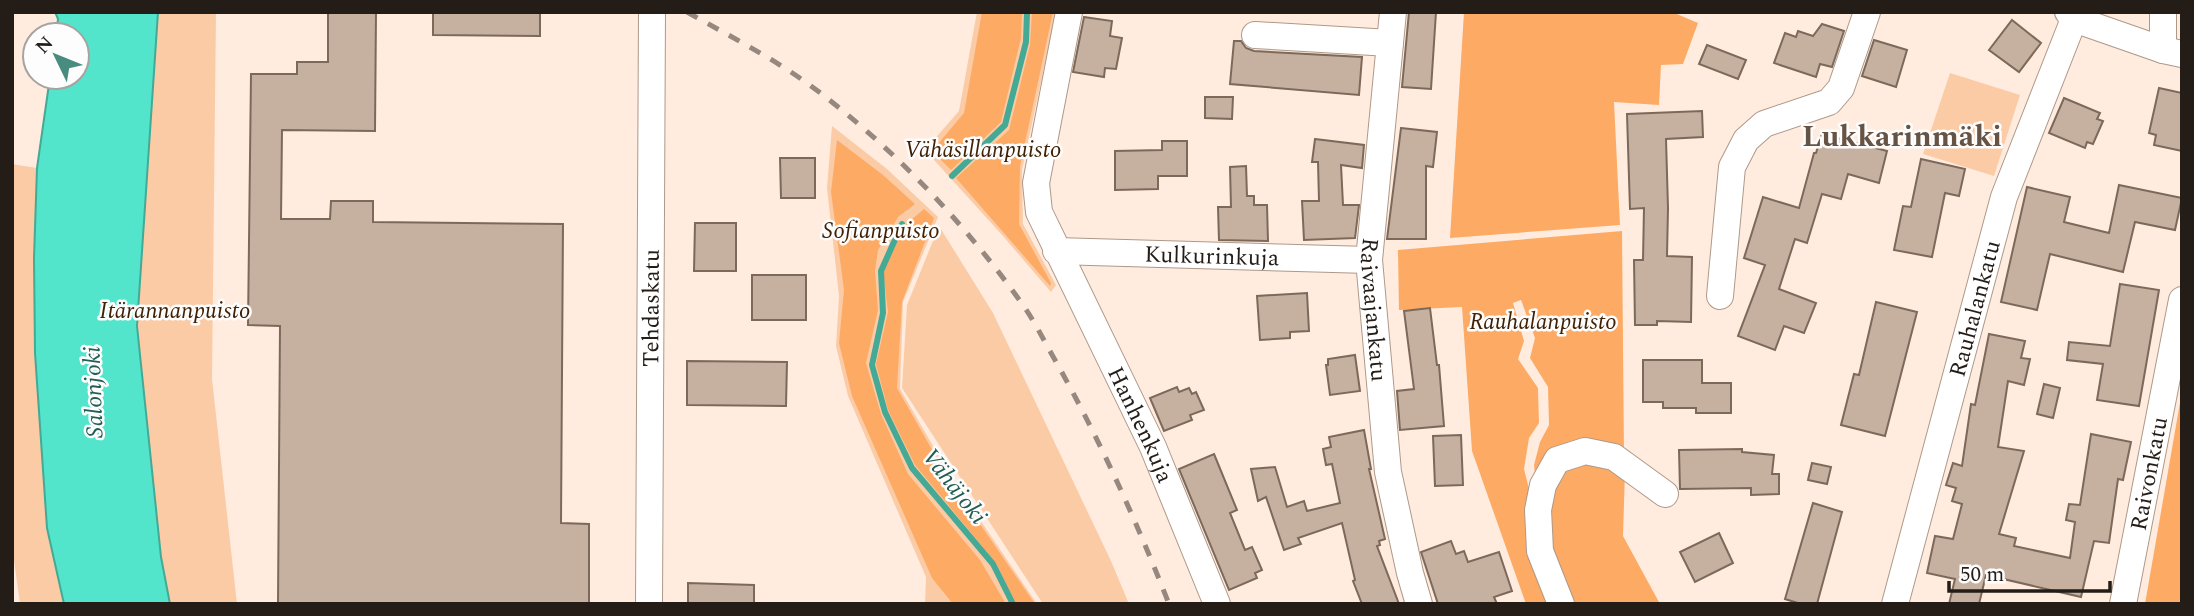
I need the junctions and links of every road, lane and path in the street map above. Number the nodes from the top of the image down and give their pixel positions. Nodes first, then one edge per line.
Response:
1 (652, 12) edge
2 (1069, 12) edge
3 (1393, 12) edge
4 (1867, 12) edge
5 (2163, 12) edge
6 (2071, 16) edge
7 (1255, 35) dead end
8 (1390, 43) junction
9 (2172, 52) edge
10 (1056, 251) junction
11 (1369, 260) junction
12 (1720, 296) dead end
13 (2182, 300) edge
14 (1665, 494) dead end
15 (649, 604) edge
16 (1217, 604) edge
17 (1419, 604) edge
18 (1562, 604) edge
19 (1895, 604) edge
20 (2123, 604) edge

1 - 15 street, Tehdaskatu
2 - 10 street, Hanhenkuja
3 - 8 street, Raivaajankatu
4 - 12 street
5 - 9 street
6 - 9 street
6 - 19 street, Rauhalankatu
7 - 8 street
8 - 11 street, Raivaajankatu
10 - 11 street, Kulkurinkuja
10 - 16 street, Hanhenkuja
11 - 17 street, Raivaajankatu
13 - 20 street, Raivonkatu
14 - 18 street

